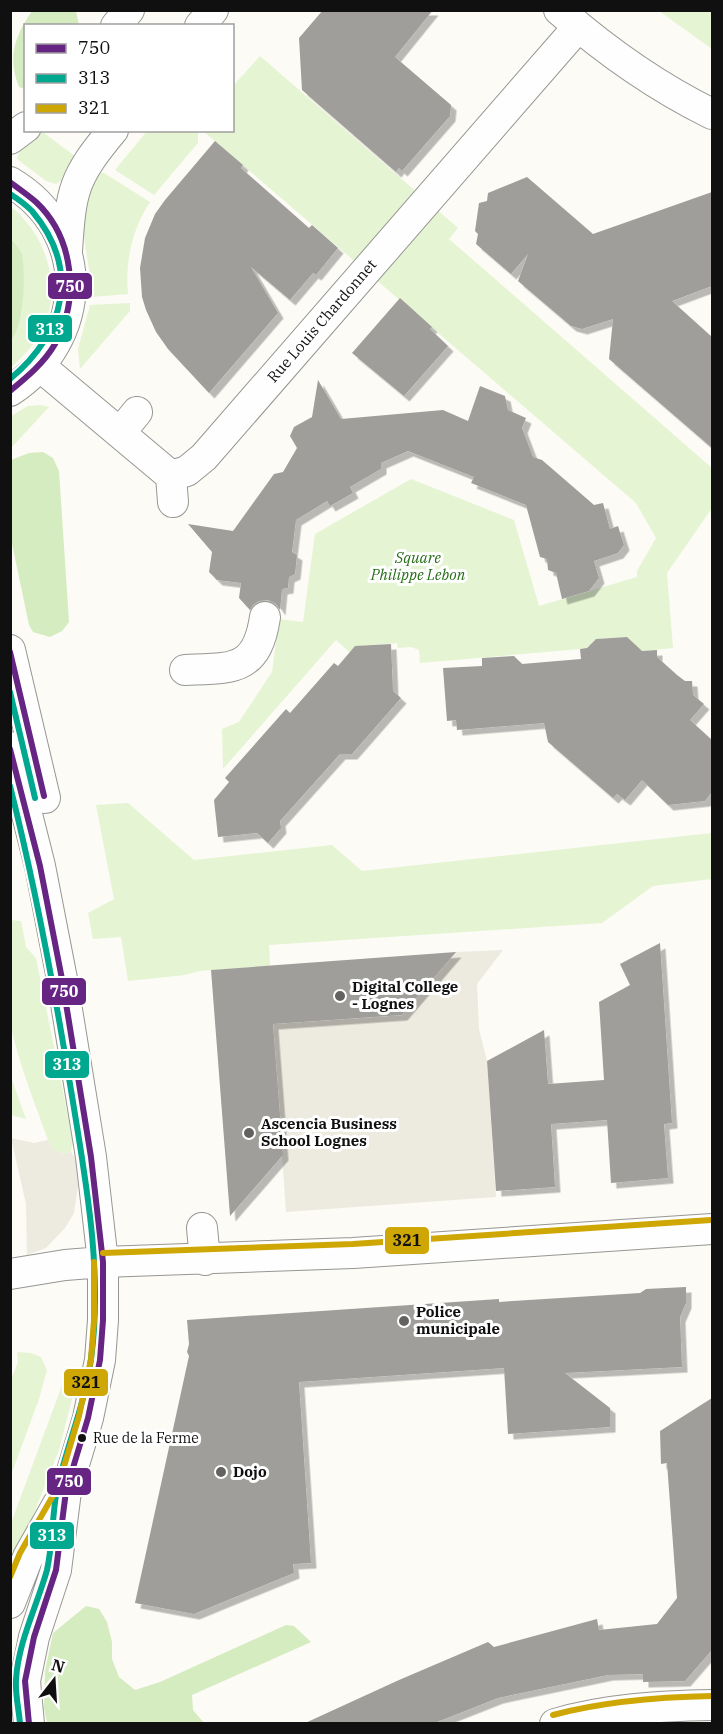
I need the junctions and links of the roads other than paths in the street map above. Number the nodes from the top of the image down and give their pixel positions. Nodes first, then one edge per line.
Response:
1 (129, 10) edge
2 (213, 10) edge
3 (569, 19) edge
4 (118, 24) edge
5 (202, 24) edge
6 (712, 114) edge
7 (24, 128) edge
8 (110, 132) edge
9 (10, 139) edge
10 (10, 182) edge
11 (66, 254) junction
12 (41, 367) junction
13 (10, 391) edge
14 (265, 617) dead end
15 (10, 650) edge
16 (185, 670) dead end
17 (10, 747) edge
18 (40, 866) junction
19 (202, 1228) dead end
20 (712, 1229) edge
21 (206, 1260) junction
22 (103, 1262) junction
23 (10, 1274) edge
24 (66, 1491) junction
25 (10, 1603) edge
26 (712, 1705) edge
27 (28, 1724) edge
28 (555, 1724) edge

1 - 4 street
2 - 5 street
3 - 6 street
3 - 12 street, Rue Louis Chardonnet
7 - 9 street
8 - 11 street
10 - 11 street
11 - 12 street
12 - 13 street
14 - 16 street
15 - 18 street
17 - 18 street
18 - 22 street
19 - 21 street
20 - 21 street
21 - 22 street
22 - 23 street
22 - 24 street
24 - 25 street
24 - 27 street
26 - 28 street

